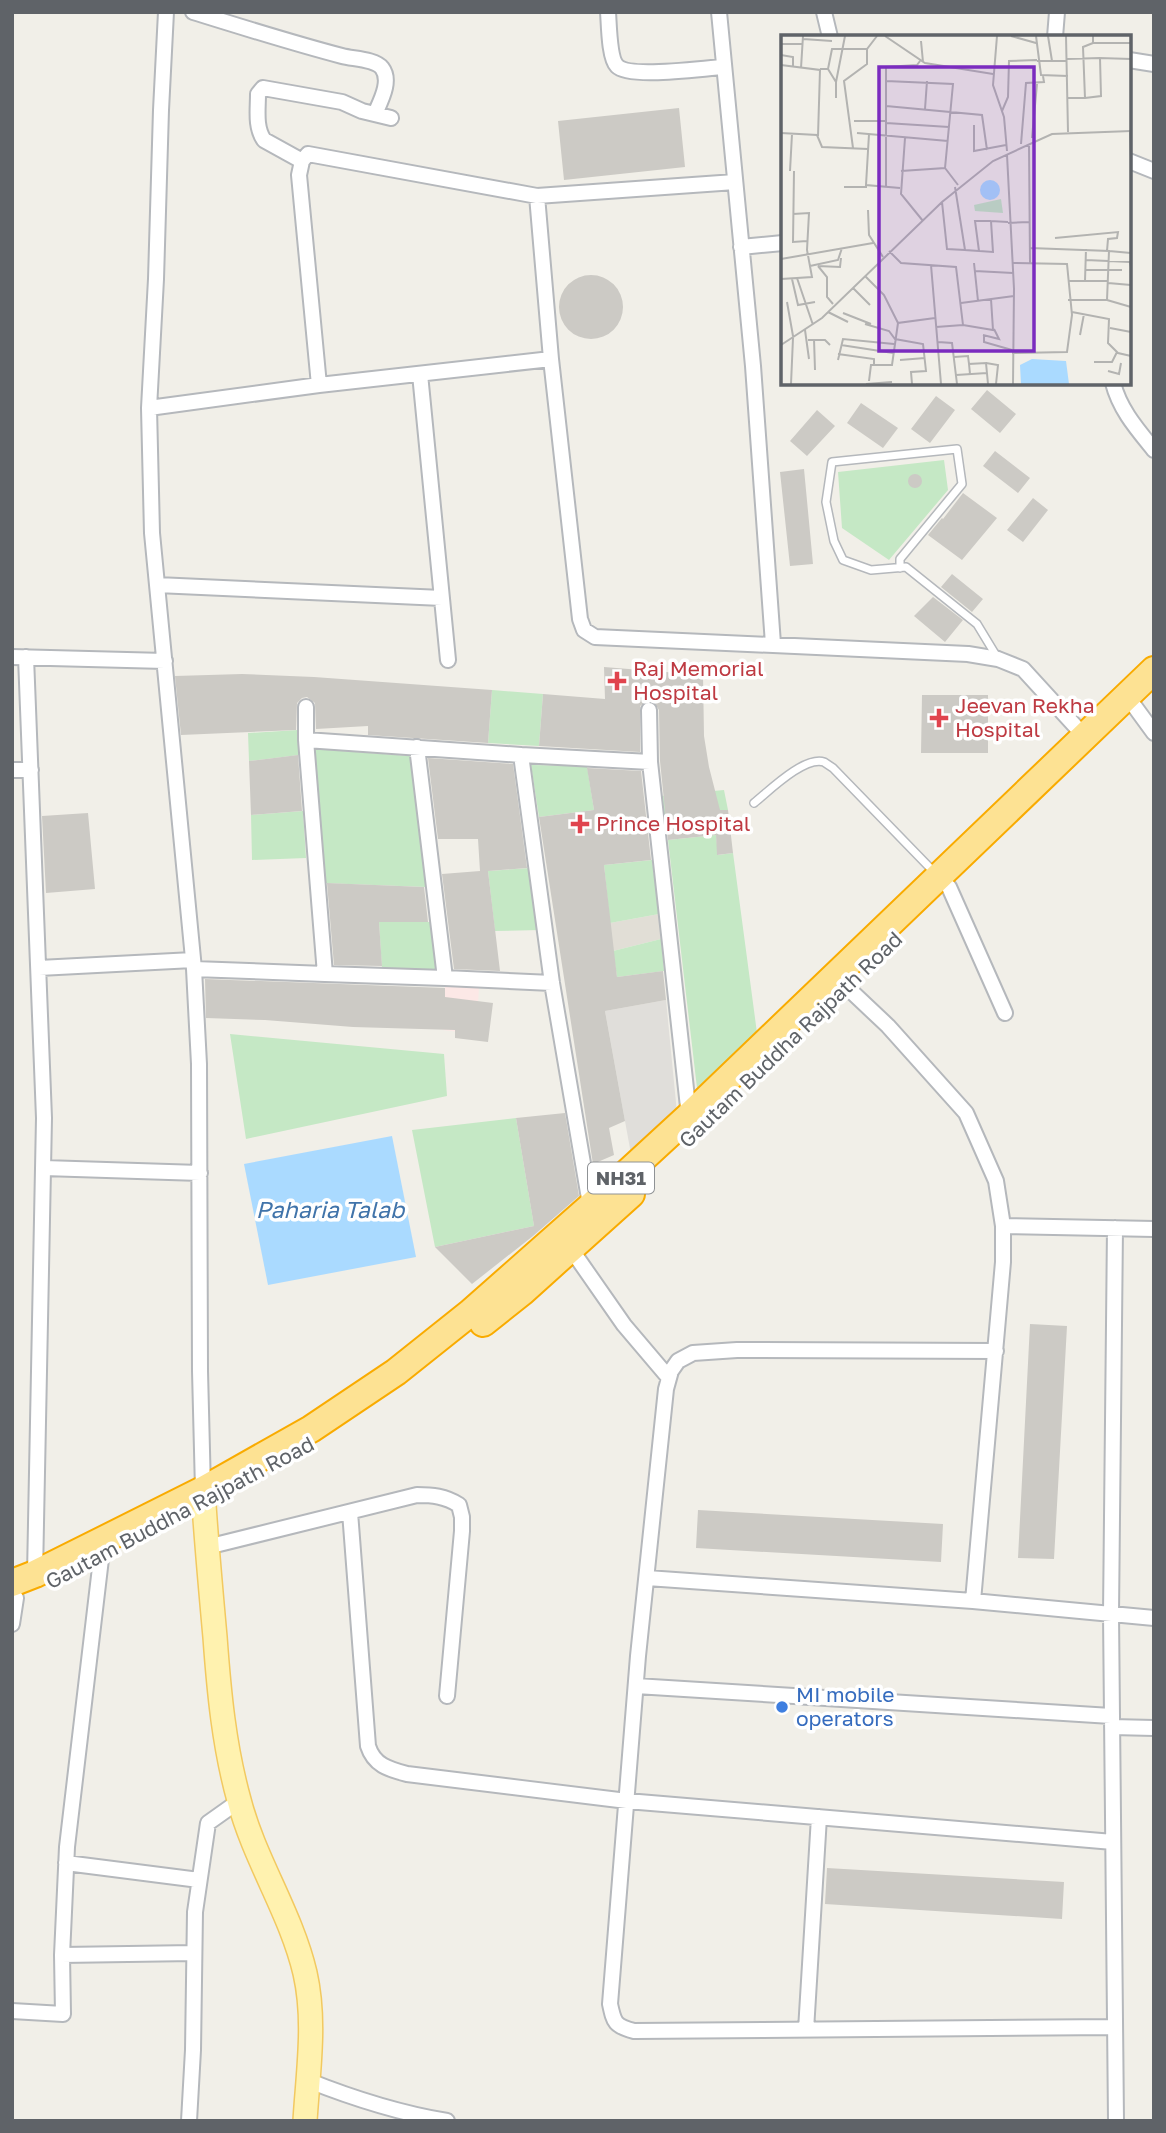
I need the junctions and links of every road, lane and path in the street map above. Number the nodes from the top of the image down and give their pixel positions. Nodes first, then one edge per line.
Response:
1 (166, 12) edge
2 (193, 12) edge
3 (608, 12) edge
4 (719, 12) edge
5 (824, 12) edge
6 (1057, 12) edge
7 (830, 35) edge
8 (1055, 35) edge
9 (1131, 60) edge
10 (1154, 64) edge
11 (724, 67) junction
12 (375, 114) junction
13 (391, 118) dead end
14 (302, 161) junction
15 (1131, 162) edge
16 (1154, 171) edge
17 (735, 181) junction
18 (537, 196) junction
19 (781, 243) edge
20 (741, 247) junction
21 (551, 359) junction
22 (420, 374) junction
23 (1113, 385) edge
24 (319, 386) junction
25 (149, 408) junction
26 (1154, 450) edge
27 (900, 568) junction
28 (157, 585) junction
29 (442, 598) junction
30 (773, 644) junction
31 (19, 657) edge
32 (998, 659) junction
33 (448, 660) dead end
34 (165, 661) junction
35 (1154, 670) edge
36 (1144, 699) edge
37 (306, 707) dead end
38 (649, 710) dead end
39 (1154, 733) edge
40 (306, 740) junction
41 (1088, 741) junction
42 (417, 747) junction
43 (521, 755) junction
44 (650, 762) junction
45 (12, 770) edge
46 (31, 771) junction
47 (754, 803) dead end
48 (943, 882) junction
49 (193, 965) junction
50 (39, 968) junction
51 (325, 974) junction
52 (445, 978) junction
53 (839, 981) junction
54 (552, 983) junction
55 (1005, 1013) dead end
56 (689, 1116) junction
57 (44, 1168) junction
58 (200, 1173) junction
59 (592, 1218) junction
60 (1003, 1226) junction
61 (1115, 1228) junction
62 (1154, 1229) edge
63 (571, 1249) junction
64 (996, 1351) junction
65 (669, 1378) junction
66 (204, 1497) junction
67 (350, 1512) junction
68 (207, 1547) junction
69 (101, 1559) junction
70 (647, 1578) junction
71 (19, 1589) edge
72 (973, 1601) junction
73 (1111, 1614) junction
74 (1154, 1618) edge
75 (12, 1624) edge
76 (636, 1686) junction
77 (447, 1696) dead end
78 (1111, 1722) junction
79 (1154, 1728) edge
80 (239, 1801) junction
81 (626, 1801) junction
82 (819, 1817) junction
83 (1113, 1842) junction
84 (66, 1863) junction
85 (199, 1880) junction
86 (194, 1953) junction
87 (62, 1955) junction
88 (12, 2011) edge
89 (1114, 2026) junction
90 (806, 2030) junction
91 (307, 2080) junction
92 (189, 2121) edge
93 (305, 2121) edge
94 (447, 2121) edge
95 (1116, 2121) edge

1 - 25 street
2 - 12 street
3 - 11 street
4 - 11 street
5 - 7 street
6 - 8 street
9 - 10 street
11 - 17 street
12 - 13 street
12 - 14 street
14 - 18 street
14 - 24 street
15 - 16 street
17 - 18 street
17 - 20 street
18 - 21 street
19 - 20 street
20 - 30 street
21 - 22 street
21 - 30 street
22 - 24 street
22 - 29 street
23 - 26 street
24 - 25 street
25 - 28 street
27 - 27 lane
27 - 32 lane
28 - 29 street
28 - 34 street
29 - 33 street
30 - 32 street
31 - 34 street
31 - 46 street
32 - 41 street
34 - 49 street
35 - 41 highway, NH31
36 - 39 street
36 - 41 highway, Gautam Buddha Rajpath Road / NH31
37 - 40 street
38 - 44 street
40 - 42 street
40 - 51 street
41 - 48 highway, Gautam Buddha Rajpath Road / NH31
42 - 43 street
42 - 52 street
43 - 44 street
43 - 54 street
44 - 56 street
45 - 46 street
46 - 50 street
47 - 48 lane
48 - 53 highway, Gautam Buddha Rajpath Road / NH31
48 - 55 street
49 - 50 street
49 - 51 street
49 - 58 street
50 - 57 street
51 - 52 street
52 - 54 street
53 - 56 highway, NH31
53 - 59 highway, Gautam Buddha Rajpath Road / NH31
53 - 60 street
54 - 59 street
56 - 59 highway, NH31
57 - 58 street
57 - 71 street
58 - 66 street
59 - 63 highway, Gautam Buddha Rajpath Road / NH31
59 - 66 highway, NH31
60 - 61 street
60 - 64 street
61 - 62 street
61 - 73 street
63 - 65 street
63 - 66 highway, Gautam Buddha Rajpath Road / NH31
64 - 65 street
64 - 72 street
65 - 70 street
66 - 68 main road
66 - 69 highway, Gautam Buddha Rajpath Road / NH31
66 - 71 highway, NH31
67 - 68 street
67 - 77 street
67 - 81 street
68 - 80 main road
69 - 71 highway, Gautam Buddha Rajpath Road / NH31
69 - 84 street
70 - 72 street
70 - 76 street
71 - 75 street
72 - 73 street
73 - 74 street
73 - 78 street
76 - 78 street
76 - 81 street
78 - 79 street
78 - 83 street
80 - 85 street
80 - 91 main road
81 - 82 street
81 - 90 street
82 - 83 street
82 - 90 street
83 - 89 street
84 - 85 street
84 - 87 street
85 - 86 street
86 - 87 street
86 - 92 street
87 - 88 street
89 - 90 street
89 - 95 street
91 - 93 main road
91 - 94 street

